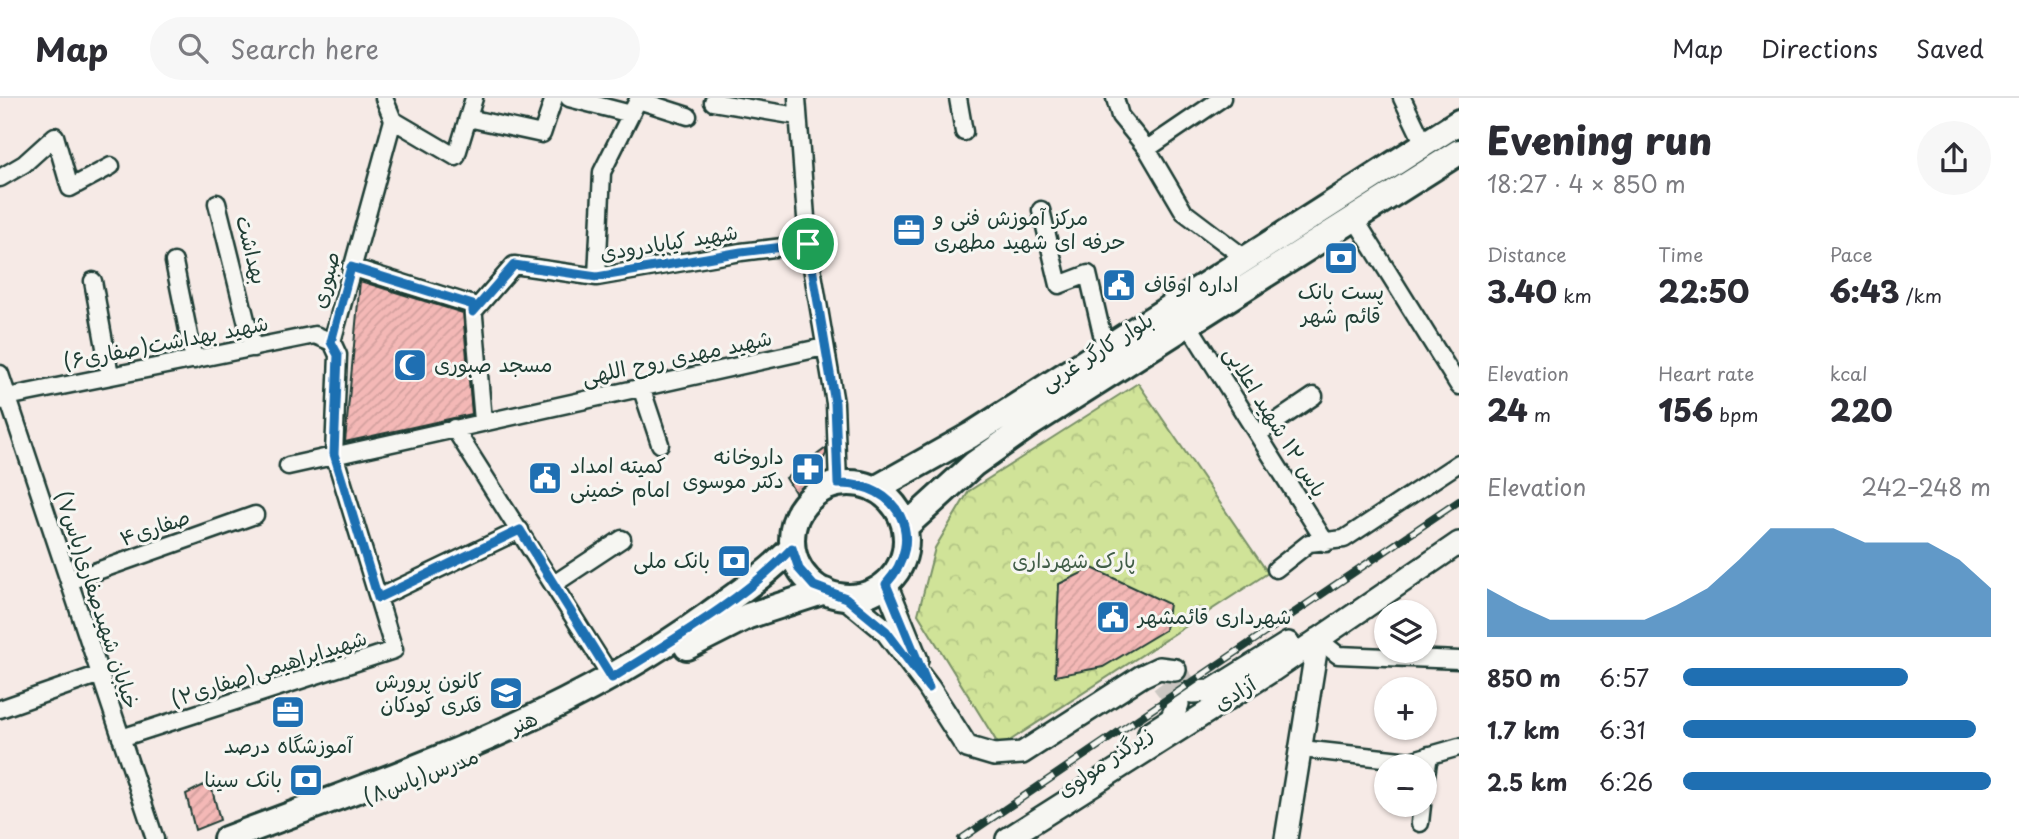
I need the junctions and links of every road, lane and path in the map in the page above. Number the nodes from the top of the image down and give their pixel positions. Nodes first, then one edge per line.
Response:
1 (384, 98) edge
2 (474, 98) edge
3 (554, 98) edge
4 (569, 98) edge
5 (715, 98) edge
6 (797, 98) edge
7 (958, 98) edge
8 (1115, 98) edge
9 (1222, 98) edge
10 (1402, 98) edge
11 (631, 114) junction
12 (688, 116) dead end
13 (797, 116) junction
14 (468, 118) junction
15 (393, 120) junction
16 (1459, 122) edge
17 (964, 132) dead end
18 (1424, 144) junction
19 (1147, 149) junction
20 (1459, 152) edge
21 (111, 166) dead end
22 (0, 178) edge
23 (218, 203) dead end
24 (1041, 210) dead end
25 (1354, 219) junction
26 (808, 244) junction
27 (1247, 259) junction
28 (174, 262) dead end
29 (351, 267) junction
30 (597, 277) junction
31 (93, 281) dead end
32 (473, 312) junction
33 (1188, 324) junction
34 (331, 342) junction
35 (824, 347) junction
36 (1105, 347) junction
37 (253, 348) junction
38 (194, 360) junction
39 (1118, 368) junction
40 (0, 374) edge
41 (110, 375) junction
42 (1459, 386) edge
43 (640, 387) junction
44 (1314, 396) dead end
45 (4, 399) edge
46 (483, 421) junction
47 (454, 428) junction
48 (1258, 434) junction
49 (660, 444) dead end
50 (334, 454) junction
51 (1459, 463) edge
52 (288, 466) dead end
53 (838, 484) junction
54 (875, 489) junction
55 (255, 515) dead end
56 (905, 527) junction
57 (520, 530) junction
58 (622, 539) dead end
59 (1326, 543) junction
60 (1459, 543) edge
61 (792, 548) junction
62 (1276, 569) dead end
63 (69, 581) junction
64 (554, 584) junction
65 (886, 584) junction
66 (836, 595) junction
67 (378, 598) junction
68 (1318, 639) junction
69 (1459, 660) edge
70 (100, 674) junction
71 (1159, 677) dead end
72 (612, 678) junction
73 (929, 688) junction
74 (0, 709) edge
75 (121, 738) junction
76 (1459, 747) edge
77 (1302, 749) junction
78 (1433, 754) edge
79 (1374, 757) edge
80 (1421, 817) edge
81 (1420, 823) dead end
82 (1036, 831) edge
83 (155, 839) edge
84 (226, 839) edge
85 (256, 839) edge
86 (1007, 839) edge
87 (1286, 839) edge

1 - 15 street
2 - 14 street
3 - 14 street
4 - 11 street
5 - 13 street
6 - 13 street
7 - 17 street
8 - 19 street
9 - 19 street
10 - 18 street
11 - 12 street
11 - 30 street
13 - 26 street
14 - 15 street
15 - 29 street, صبوری
16 - 18 main road, بلوار کارگر غربی
18 - 27 main road, بلوار کارگر غربی
19 - 27 street
20 - 25 main road, بلوار کارگر غربی
21 - 22 street
23 - 37 street, بهداشت
24 - 36 street
25 - 33 main road, بلوار کارگر غربی
25 - 42 street
26 - 30 street, شهید کیابادرودی
26 - 35 street
27 - 36 main road, بلوار کارگر غربی
28 - 38 street
29 - 32 street
29 - 34 street, صبوری
30 - 32 street, شهید کیابادرودی
31 - 41 street
32 - 46 street
33 - 39 main road, بلوار کارگر غربی
33 - 48 street, یاس ۱۲ شهید اعلایی
34 - 37 street, شهید بهداشت(صفاری۶)
34 - 50 street, صبوری
35 - 43 street, شهید مهدی روح اللهی
35 - 53 street
36 - 39 main road
36 - 54 main road, بلوار کارگر غربی
37 - 38 street, شهید بهداشت(صفاری۶)
38 - 41 street, شهید بهداشت(صفاری۶)
39 - 56 main road, بلوار کارگر غربی
40 - 45 street, خیابان شهیدصفاری(یاس۷)
41 - 45 street, شهید بهداشت(صفاری۶)
43 - 46 street, شهید مهدی روح اللهی
43 - 49 street
44 - 48 street
45 - 63 street, خیابان شهیدصفاری(یاس۷)
46 - 47 street, شهید مهدی روح اللهی
47 - 50 street, شهید مهدی روح اللهی
47 - 57 street
48 - 59 street, یاس ۱۲ شهید اعلایی
50 - 52 street, شهید مهدی روح اللهی
50 - 67 street, شهیدابراهیمی(صفاری۲)
51 - 59 street
53 - 54 main road
53 - 61 main road
54 - 56 main road
55 - 63 street, صفاری۴
56 - 65 main road
57 - 64 street
57 - 67 street
58 - 64 street
59 - 62 street
60 - 68 street, آزادی
61 - 66 main road
61 - 72 main road, هنر
63 - 70 street, خیابان شهیدصفاری(یاس۷)
64 - 72 street
65 - 66 main road
65 - 73 street
66 - 73 street
66 - 85 main road, مدرس(یاس۸)
67 - 75 street, شهیدابراهیمی(صفاری۲)
68 - 69 street
68 - 77 street
68 - 82 street, آزادی
68 - 82 street, زیرگذر مولوی
70 - 74 street
70 - 75 street, خیابان شهیدصفاری(یاس۷)
71 - 73 street
72 - 84 main road, هنر
75 - 83 street, خیابان شهیدصفاری(یاس۷)
76 - 78 street
77 - 79 street
77 - 87 street
80 - 81 street
82 - 86 street, آزادی

